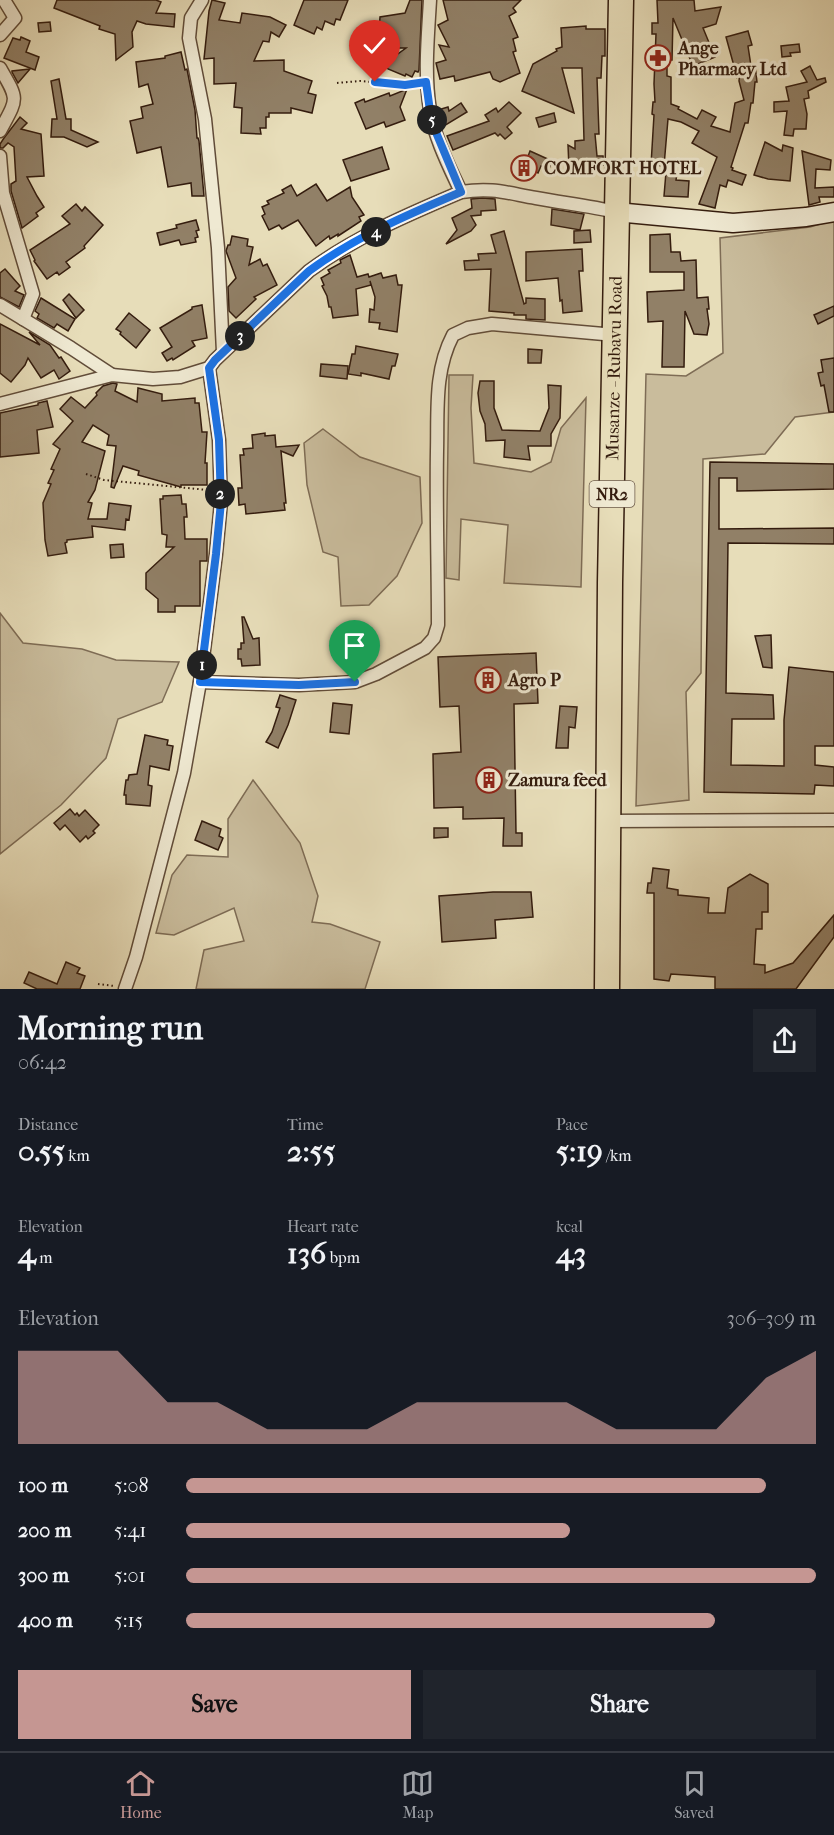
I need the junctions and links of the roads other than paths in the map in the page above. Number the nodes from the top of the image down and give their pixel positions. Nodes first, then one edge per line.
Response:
1 (4, 0) edge
2 (202, 0) edge
3 (430, 0) edge
4 (621, 0) edge
5 (1, 33) edge
6 (0, 68) edge
7 (0, 131) edge
8 (0, 156) edge
9 (461, 192) junction
10 (616, 212) junction
11 (834, 212) edge
12 (0, 305) edge
13 (23, 319) junction
14 (615, 335) junction
15 (223, 352) junction
16 (209, 368) junction
17 (112, 375) junction
18 (0, 405) edge
19 (200, 682) junction
20 (834, 820) edge
21 (608, 821) junction
22 (126, 988) edge
23 (607, 989) edge

1 - 5 street
2 - 15 street
3 - 9 street
4 - 10 highway, Musanze - Rubavu Road / NR2
6 - 7 street
8 - 13 street
9 - 10 street
9 - 15 street
10 - 11 main road
10 - 14 highway, Musanze - Rubavu Road / NR2
12 - 13 street
13 - 17 street
14 - 19 street
14 - 21 highway, Musanze - Rubavu Road / NR2
15 - 16 street
16 - 17 street
16 - 19 street
17 - 18 street
19 - 22 street
20 - 21 street
21 - 23 highway, Musanze - Rubavu Road / NR2

